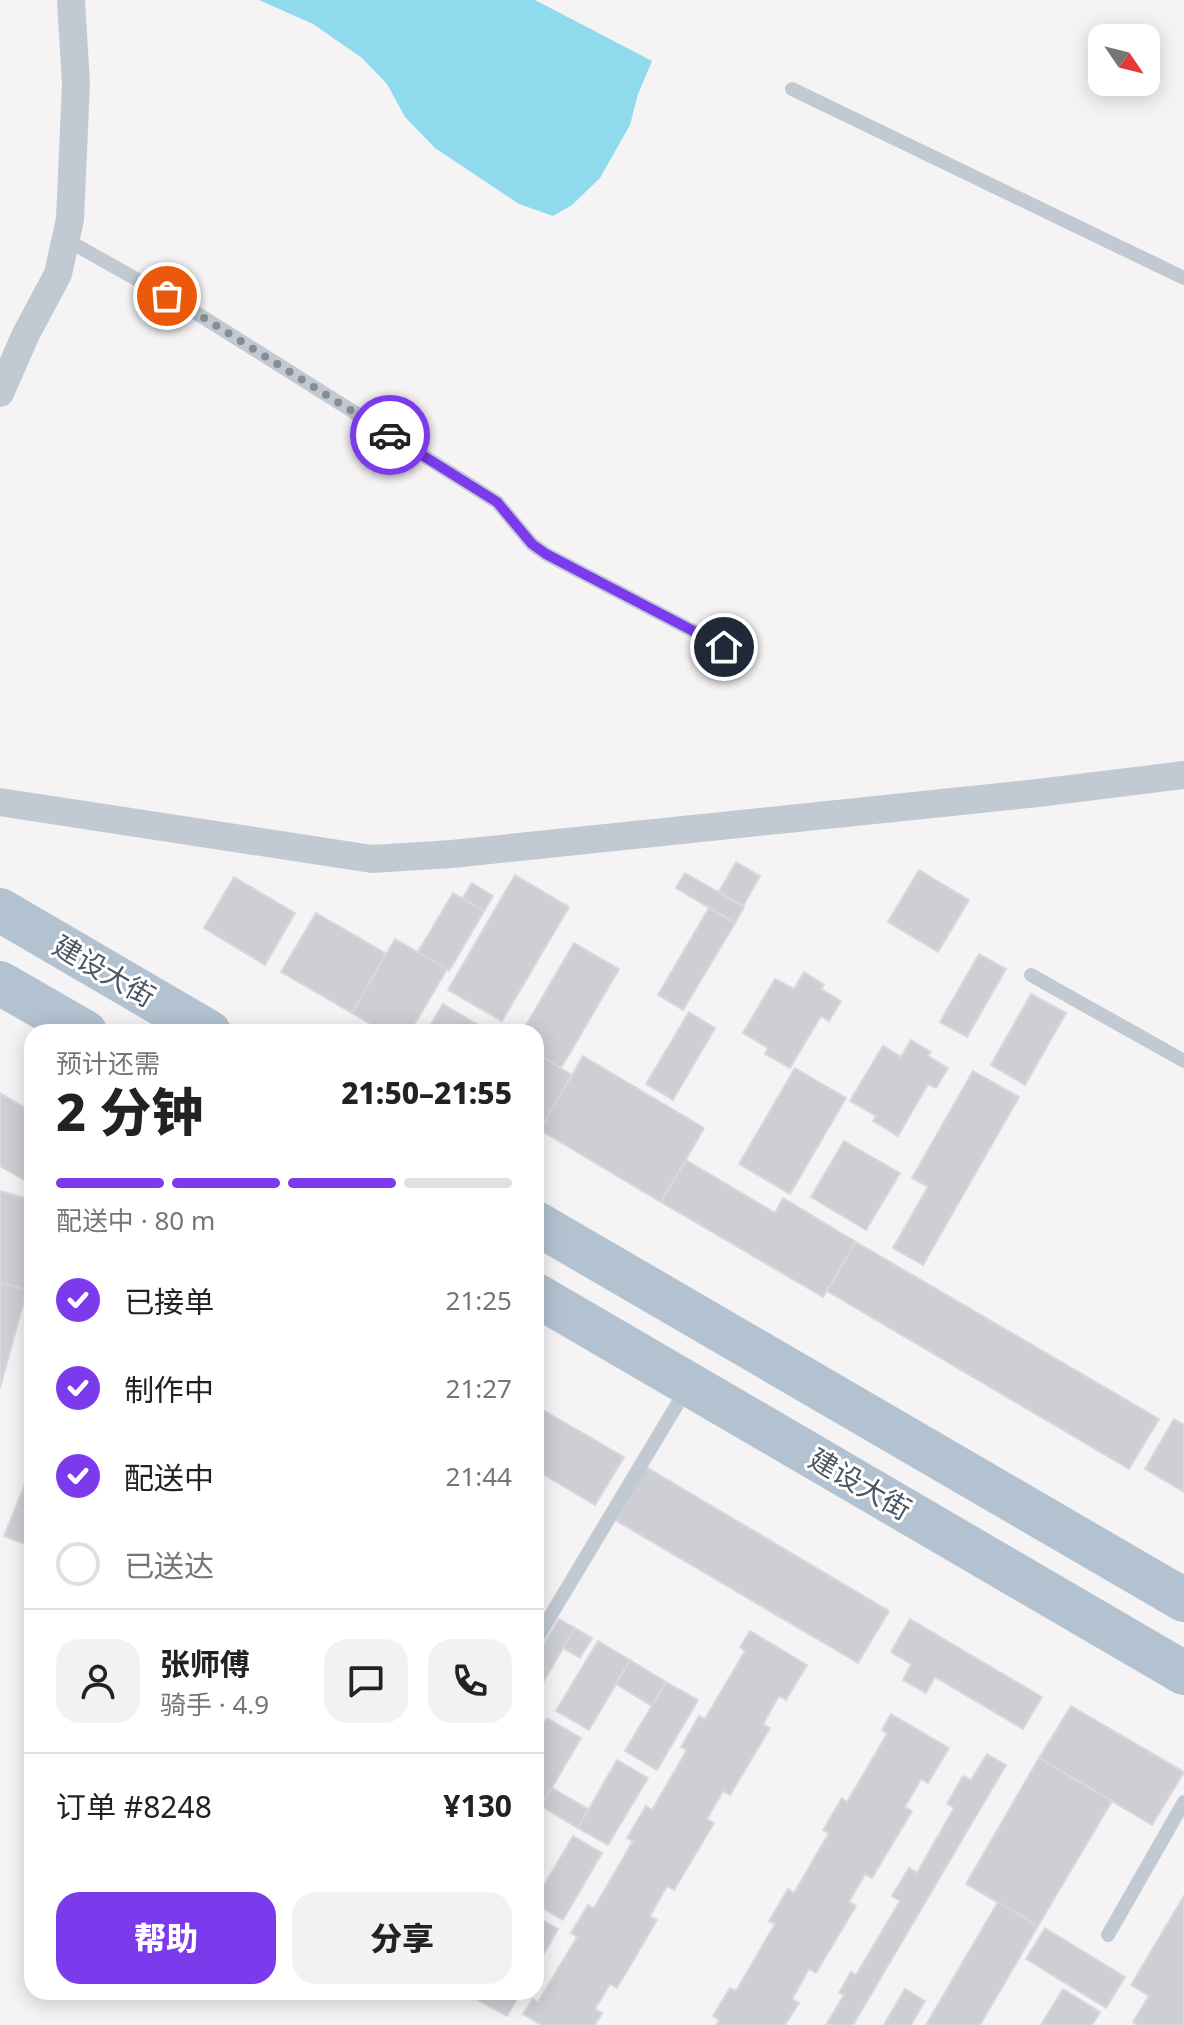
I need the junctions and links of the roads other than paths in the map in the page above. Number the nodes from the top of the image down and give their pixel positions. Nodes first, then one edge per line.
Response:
1 (71, 0) edge
2 (792, 89) dead end
3 (65, 239) junction
4 (1184, 278) edge
5 (0, 393) edge
6 (724, 647) dead end
7 (1184, 775) edge
8 (0, 802) edge
9 (0, 910) edge
10 (1031, 975) dead end
11 (0, 983) edge
12 (71, 1024) edge
13 (195, 1024) edge
14 (1184, 1061) edge
15 (544, 1228) edge
16 (544, 1300) edge
17 (689, 1384) junction
18 (1184, 1600) edge
19 (544, 1627) edge
20 (1184, 1673) edge
21 (1184, 1802) edge
22 (1108, 1935) dead end

1 - 3 street
2 - 4 lane
3 - 5 street
3 - 6 lane
7 - 8 street
9 - 13 main road, 建设大街
10 - 14 lane
11 - 12 main road
15 - 18 main road
16 - 17 main road, 建设大街
17 - 19 lane
17 - 20 main road, 建设大街
21 - 22 lane

